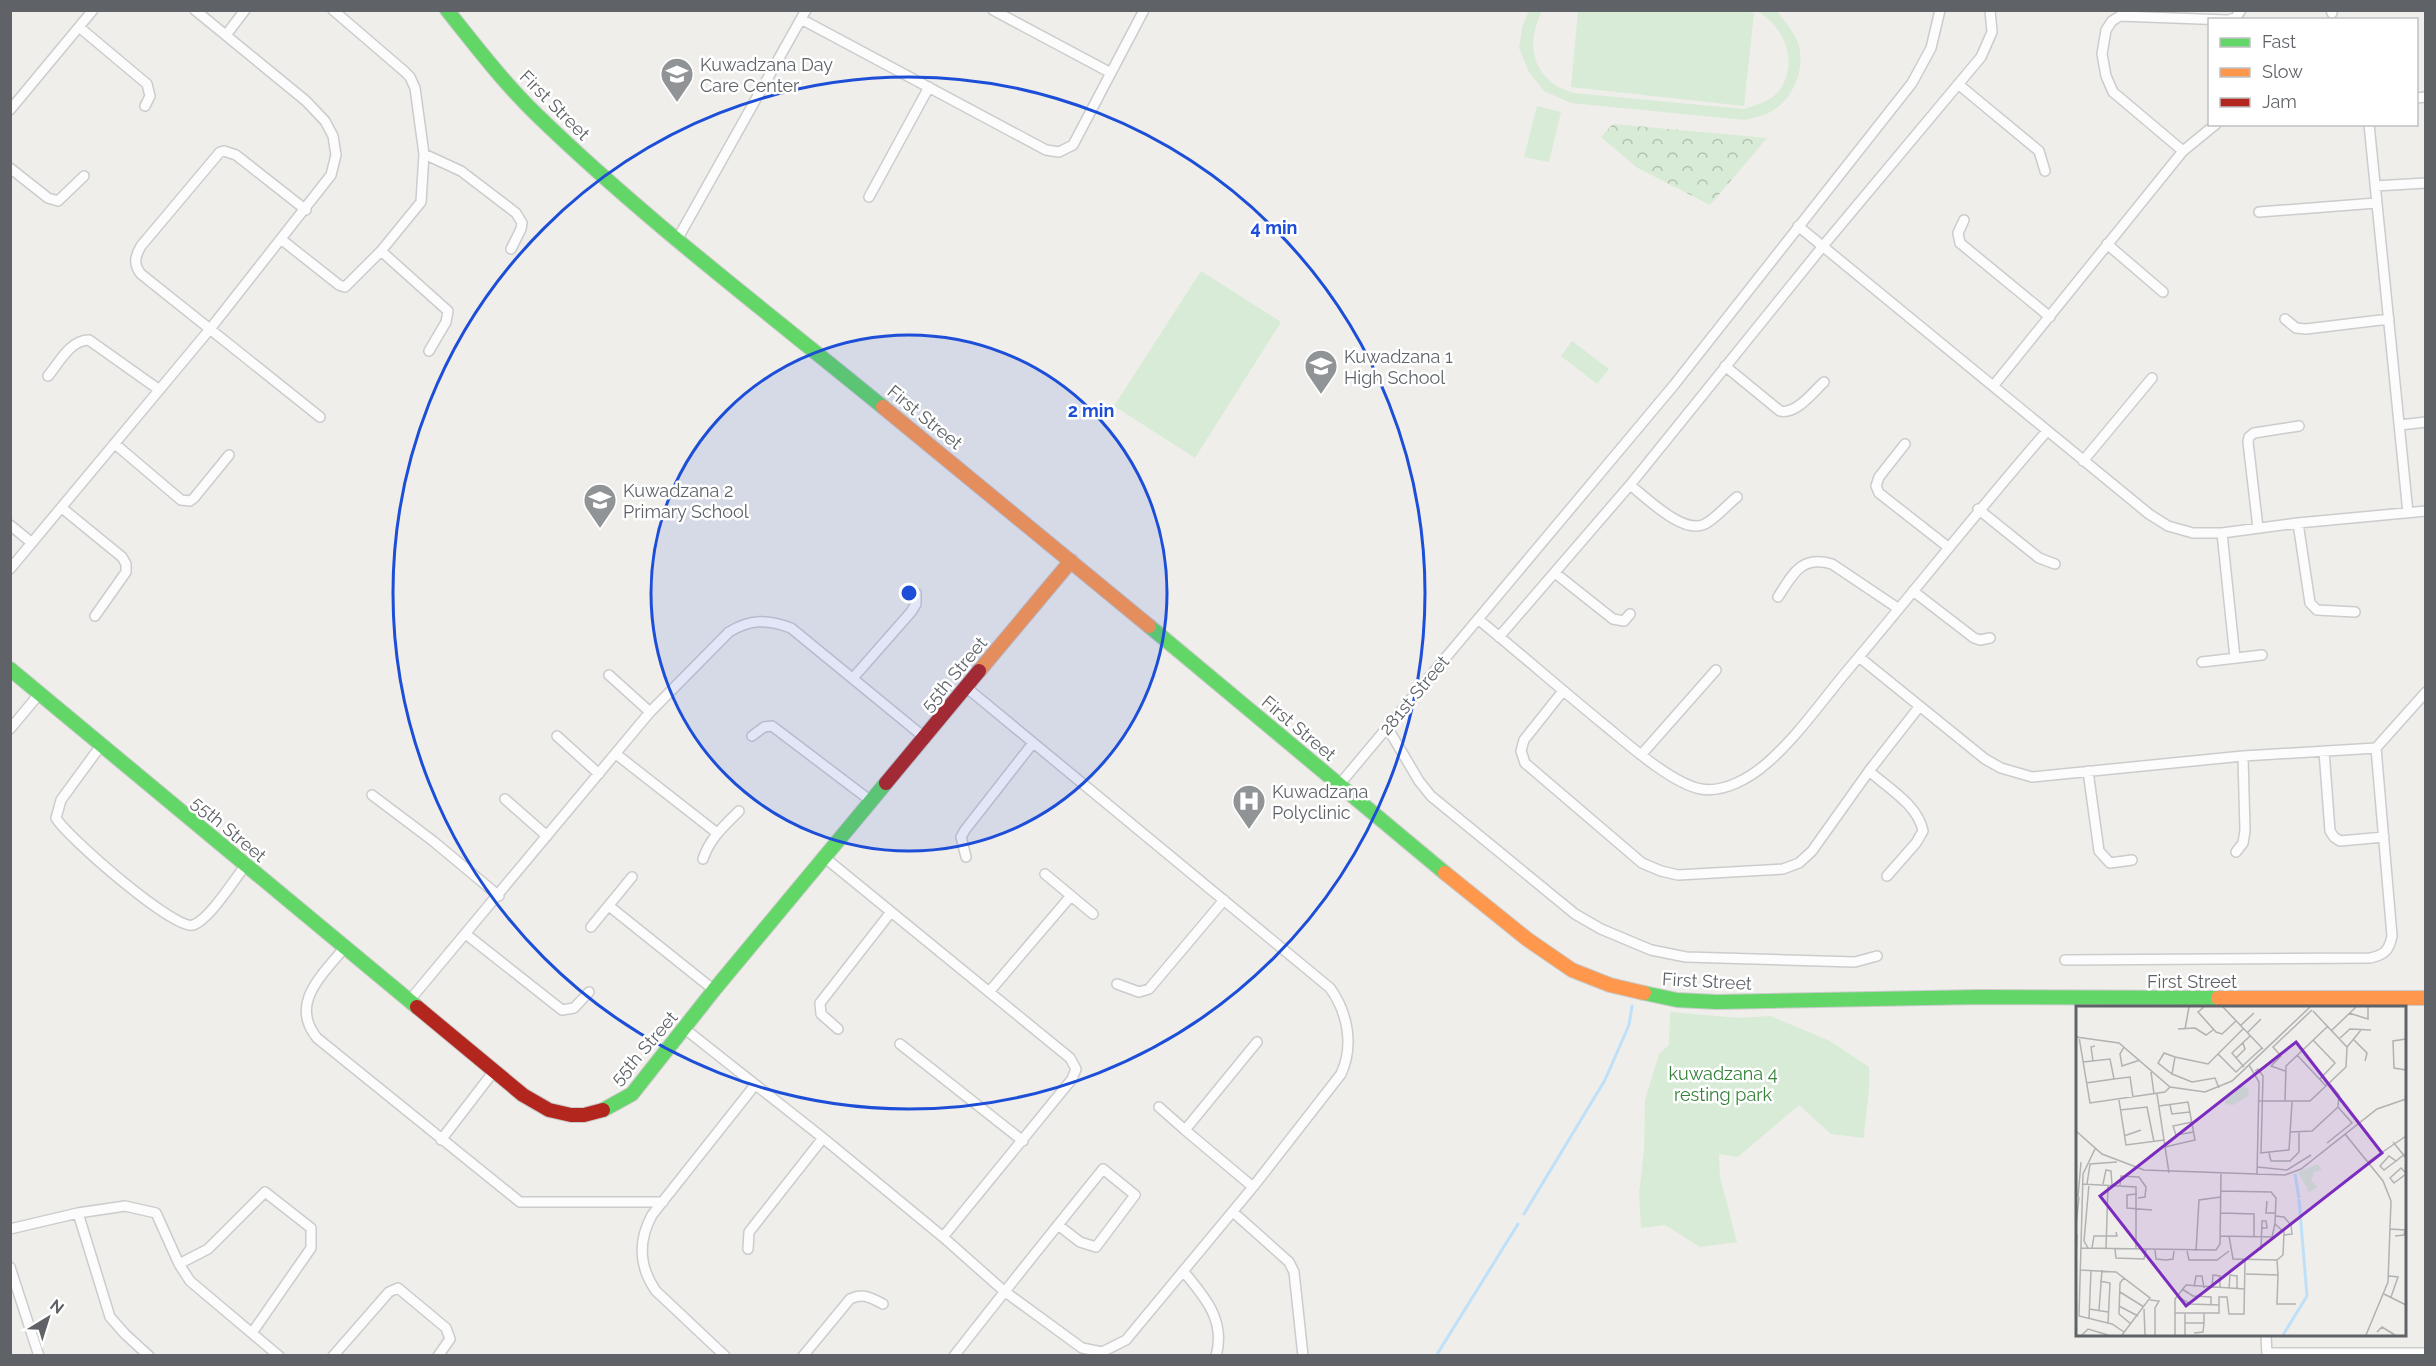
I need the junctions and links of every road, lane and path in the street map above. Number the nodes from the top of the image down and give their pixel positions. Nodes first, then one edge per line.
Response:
1 (93, 10) edge
2 (195, 10) edge
3 (245, 10) edge
4 (333, 10) edge
5 (447, 10) edge
6 (993, 10) edge
7 (1144, 10) edge
8 (1940, 10) edge
9 (1990, 10) edge
10 (803, 15) edge
11 (2208, 19) edge
12 (79, 27) junction
13 (226, 35) junction
14 (1111, 73) junction
15 (1958, 84) junction
16 (929, 87) junction
17 (145, 106) dead end
18 (10, 110) edge
19 (2214, 126) edge
20 (2369, 126) edge
21 (2183, 152) junction
22 (424, 154) junction
23 (10, 168) edge
24 (2045, 171) dead end
25 (84, 176) dead end
26 (2426, 183) edge
27 (2375, 186) junction
28 (869, 197) dead end
29 (2376, 203) junction
30 (306, 210) junction
31 (2259, 212) dead end
32 (1964, 220) dead end
33 (1798, 226) junction
34 (678, 238) junction
35 (282, 240) junction
36 (2107, 244) junction
37 (1823, 246) junction
38 (510, 249) dead end
39 (381, 251) junction
40 (2163, 292) dead end
41 (2050, 317) junction
42 (2285, 319) dead end
43 (2389, 319) junction
44 (210, 329) junction
45 (429, 351) dead end
46 (1725, 366) junction
47 (48, 376) dead end
48 (2152, 378) dead end
49 (1824, 382) dead end
50 (1994, 386) junction
51 (158, 389) junction
52 (320, 417) dead end
53 (2426, 422) edge
54 (2400, 425) junction
55 (2299, 426) dead end
56 (2047, 431) junction
57 (115, 444) junction
58 (1905, 444) dead end
59 (229, 455) dead end
60 (2083, 461) junction
61 (1630, 485) junction
62 (1737, 497) dead end
63 (62, 508) junction
64 (1978, 509) junction
65 (2426, 511) edge
66 (2408, 513) junction
67 (2298, 523) junction
68 (10, 525) edge
69 (2258, 528) junction
70 (2222, 533) junction
71 (32, 543) junction
72 (1948, 547) junction
73 (1071, 561) junction
74 (2055, 564) dead end
75 (10, 569) edge
76 (1555, 573) junction
77 (1913, 591) junction
78 (916, 593) dead end
79 (1778, 597) dead end
80 (1899, 609) junction
81 (2355, 612) dead end
82 (1630, 614) dead end
83 (95, 616) dead end
84 (1479, 620) junction
85 (1499, 637) junction
86 (1990, 638) dead end
87 (2262, 655) dead end
88 (1859, 657) junction
89 (2235, 658) junction
90 (2202, 662) dead end
91 (10, 669) edge
92 (1716, 670) dead end
93 (609, 675) dead end
94 (853, 678) junction
95 (967, 688) junction
96 (1563, 691) junction
97 (2426, 692) edge
98 (40, 693) junction
99 (1919, 707) junction
100 (651, 712) junction
101 (1387, 727) junction
102 (10, 729) edge
103 (557, 736) dead end
104 (752, 736) dead end
105 (924, 737) junction
106 (1033, 743) junction
107 (102, 744) junction
108 (2376, 748) junction
109 (2324, 751) junction
110 (616, 754) junction
111 (1641, 755) junction
112 (2243, 756) junction
113 (1869, 771) junction
114 (2088, 771) junction
115 (599, 774) junction
116 (1339, 785) junction
117 (372, 795) dead end
118 (505, 800) dead end
119 (871, 801) junction
120 (740, 811) dead end
121 (717, 833) junction
122 (547, 836) junction
123 (2384, 837) junction
124 (2236, 852) dead end
125 (824, 856) junction
126 (966, 857) dead end
127 (703, 859) dead end
128 (2132, 860) dead end
129 (245, 866) junction
130 (1045, 874) dead end
131 (1887, 876) dead end
132 (632, 877) dead end
133 (499, 896) junction
134 (1070, 897) junction
135 (1224, 900) junction
136 (609, 906) junction
137 (891, 912) junction
138 (1093, 914) dead end
139 (591, 927) dead end
140 (467, 935) junction
141 (344, 948) junction
142 (1877, 956) dead end
143 (2065, 960) dead end
144 (1117, 984) dead end
145 (714, 990) junction
146 (589, 992) dead end
147 (989, 992) junction
148 (2426, 998) edge
149 (409, 1002) junction
150 (2264, 1003) edge
151 (686, 1029) junction
152 (838, 1029) dead end
153 (1257, 1042) dead end
154 (900, 1044) dead end
155 (494, 1071) junction
156 (755, 1086) junction
157 (1159, 1107) dead end
158 (1185, 1130) junction
159 (823, 1138) junction
160 (441, 1140) junction
161 (1023, 1141) junction
162 (1253, 1187) junction
163 (663, 1202) junction
164 (1233, 1212) junction
165 (78, 1213) junction
166 (1058, 1225) junction
167 (10, 1229) edge
168 (943, 1237) junction
169 (748, 1249) dead end
170 (179, 1264) junction
171 (10, 1267) edge
172 (1184, 1272) junction
173 (1004, 1292) junction
174 (883, 1304) dead end
175 (252, 1333) junction
176 (2266, 1336) edge
177 (2426, 1353) edge
178 (2267, 1354) edge
179 (39, 1356) edge
180 (149, 1356) edge
181 (279, 1356) edge
182 (333, 1356) edge
183 (438, 1356) edge
184 (725, 1356) edge
185 (802, 1356) edge
186 (954, 1356) edge
187 (1216, 1356) edge
188 (1303, 1356) edge

1 - 12 street
2 - 13 street
3 - 13 street
4 - 22 street
5 - 34 street, First Street
6 - 14 street
7 - 14 street
8 - 33 street, 281st Street
9 - 15 street
10 - 16 street
10 - 34 street
11 - 21 street
12 - 17 street
12 - 18 street
13 - 30 street
14 - 16 street
15 - 24 street
15 - 37 street
16 - 28 street
19 - 21 street
20 - 27 street
21 - 36 street
22 - 38 street
22 - 39 street
23 - 25 street
26 - 27 street
27 - 29 street
29 - 31 street
29 - 43 street
30 - 35 street
30 - 44 street
32 - 41 street
33 - 37 street
33 - 84 street, 281st Street
34 - 73 street, First Street
35 - 39 street
35 - 44 street
36 - 40 street
36 - 41 street
37 - 46 street
37 - 50 street
39 - 45 street
41 - 50 street
42 - 43 street
43 - 54 street
44 - 51 street
44 - 52 street
46 - 49 street
46 - 61 street
47 - 51 street
48 - 60 street
50 - 56 street
51 - 57 street
53 - 54 street
54 - 66 street
55 - 69 street
56 - 60 street
56 - 64 street
57 - 59 street
57 - 63 street
58 - 72 street
60 - 70 street
61 - 62 street
61 - 76 street
63 - 71 street
63 - 83 street
64 - 72 street
64 - 74 street
65 - 66 street
66 - 67 street
67 - 69 street
67 - 81 street
68 - 71 street
69 - 70 street
70 - 89 street
71 - 75 street
72 - 77 street
73 - 95 street, 55th Street
73 - 116 street, First Street
76 - 82 street
76 - 85 street
77 - 80 street
77 - 86 street
78 - 94 street
79 - 80 street
80 - 88 street
84 - 85 street
84 - 101 street, 281st Street
85 - 96 street
87 - 89 street
88 - 99 street
88 - 111 street
89 - 90 street
91 - 98 street, 55th Street
92 - 111 street
93 - 100 street
94 - 100 street
94 - 105 street
95 - 105 street, 55th Street
95 - 106 street
96 - 111 street
96 - 113 street
97 - 108 street
98 - 102 street
98 - 107 street, 55th Street
99 - 113 street
99 - 114 street
100 - 110 street
101 - 116 street, 281st Street
101 - 142 street
103 - 115 street
104 - 119 street
105 - 119 street, 55th Street
106 - 126 street
106 - 135 street
107 - 129 street, 55th Street
107 - 129 street
108 - 109 street
108 - 123 street
109 - 112 street
109 - 123 street
110 - 115 street
110 - 121 street
112 - 114 street
112 - 124 street
113 - 131 street
114 - 128 street
115 - 122 street
116 - 150 street, First Street
117 - 133 street
118 - 122 street
119 - 125 street, 55th Street
120 - 121 street
121 - 127 street
122 - 133 street
123 - 143 street
125 - 137 street
125 - 145 street, 55th Street
129 - 141 street, 55th Street
130 - 134 street
132 - 136 street
133 - 140 street
134 - 138 street
134 - 147 street
135 - 144 street
135 - 162 street
136 - 139 street
136 - 145 street
137 - 147 street
137 - 152 street
140 - 146 street
140 - 149 street
141 - 149 street, 55th Street
141 - 160 street
145 - 151 street, 55th Street
147 - 161 street
148 - 150 street, First Street
149 - 155 street, 55th Street
151 - 155 street, 55th Street
151 - 156 street
153 - 158 street
154 - 161 street
155 - 160 street
156 - 159 street
156 - 163 street
157 - 158 street
158 - 162 street
159 - 168 street
159 - 169 street
160 - 163 street
161 - 168 street
162 - 164 street
163 - 184 street
164 - 172 street
164 - 188 street
165 - 167 street
165 - 170 street
165 - 180 street
166 - 166 street
166 - 173 street
168 - 173 street
170 - 175 street
170 - 175 street
171 - 179 street
172 - 173 street
172 - 187 street
173 - 186 street
174 - 185 street
175 - 181 street
176 - 178 street
177 - 178 street
182 - 183 street

